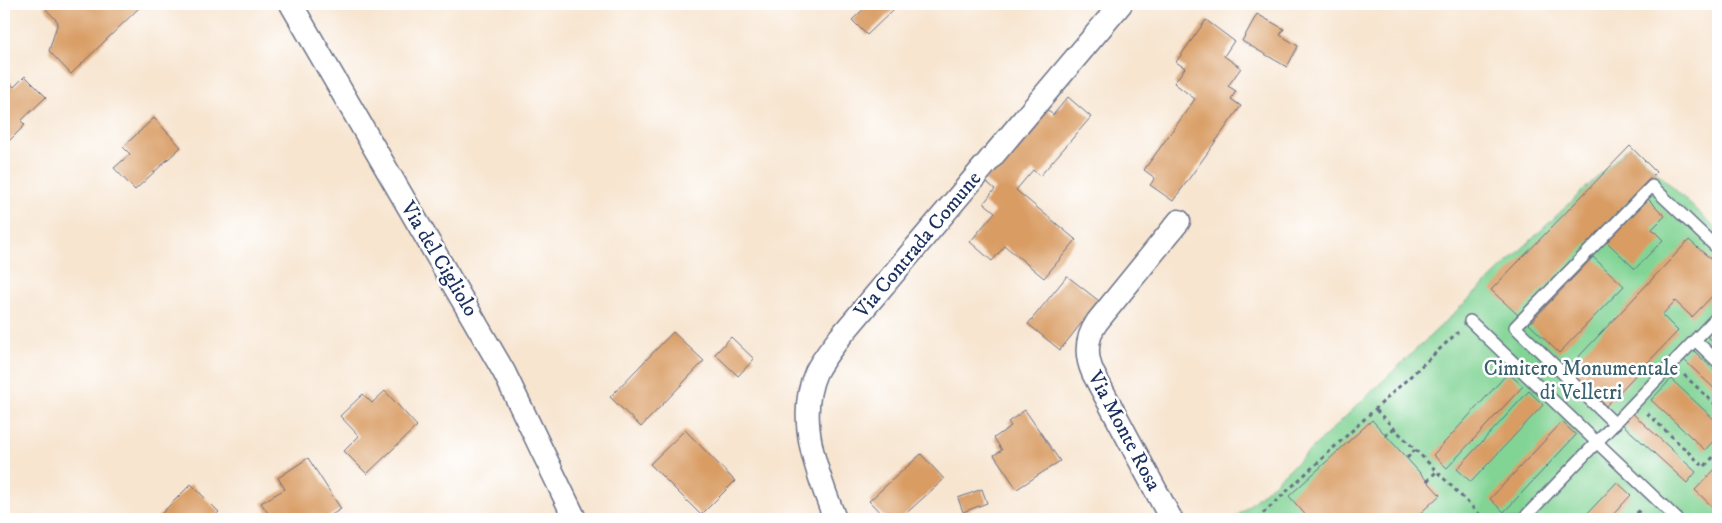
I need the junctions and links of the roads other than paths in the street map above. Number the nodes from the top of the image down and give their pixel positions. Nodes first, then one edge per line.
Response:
1 (291, 4) edge
2 (1121, 4) edge
3 (1179, 221) dead end
4 (1718, 245) edge
5 (1718, 316) edge
6 (1470, 321) road end
7 (1695, 340) junction
8 (1718, 362) edge
9 (1616, 424) junction
10 (1597, 443) junction
11 (575, 519) edge
12 (819, 519) edge
13 (834, 519) edge
14 (1171, 519) edge
15 (1523, 519) edge
16 (1677, 519) edge

1 - 11 street, Via del Cigliolo
2 - 13 street, Via Contrada Comune
3 - 14 street, Via Monte Rosa
4 - 9 lane
5 - 7 lane
6 - 10 lane
7 - 8 lane
7 - 9 lane
9 - 10 lane
10 - 15 lane
10 - 16 lane
12 - 13 street

